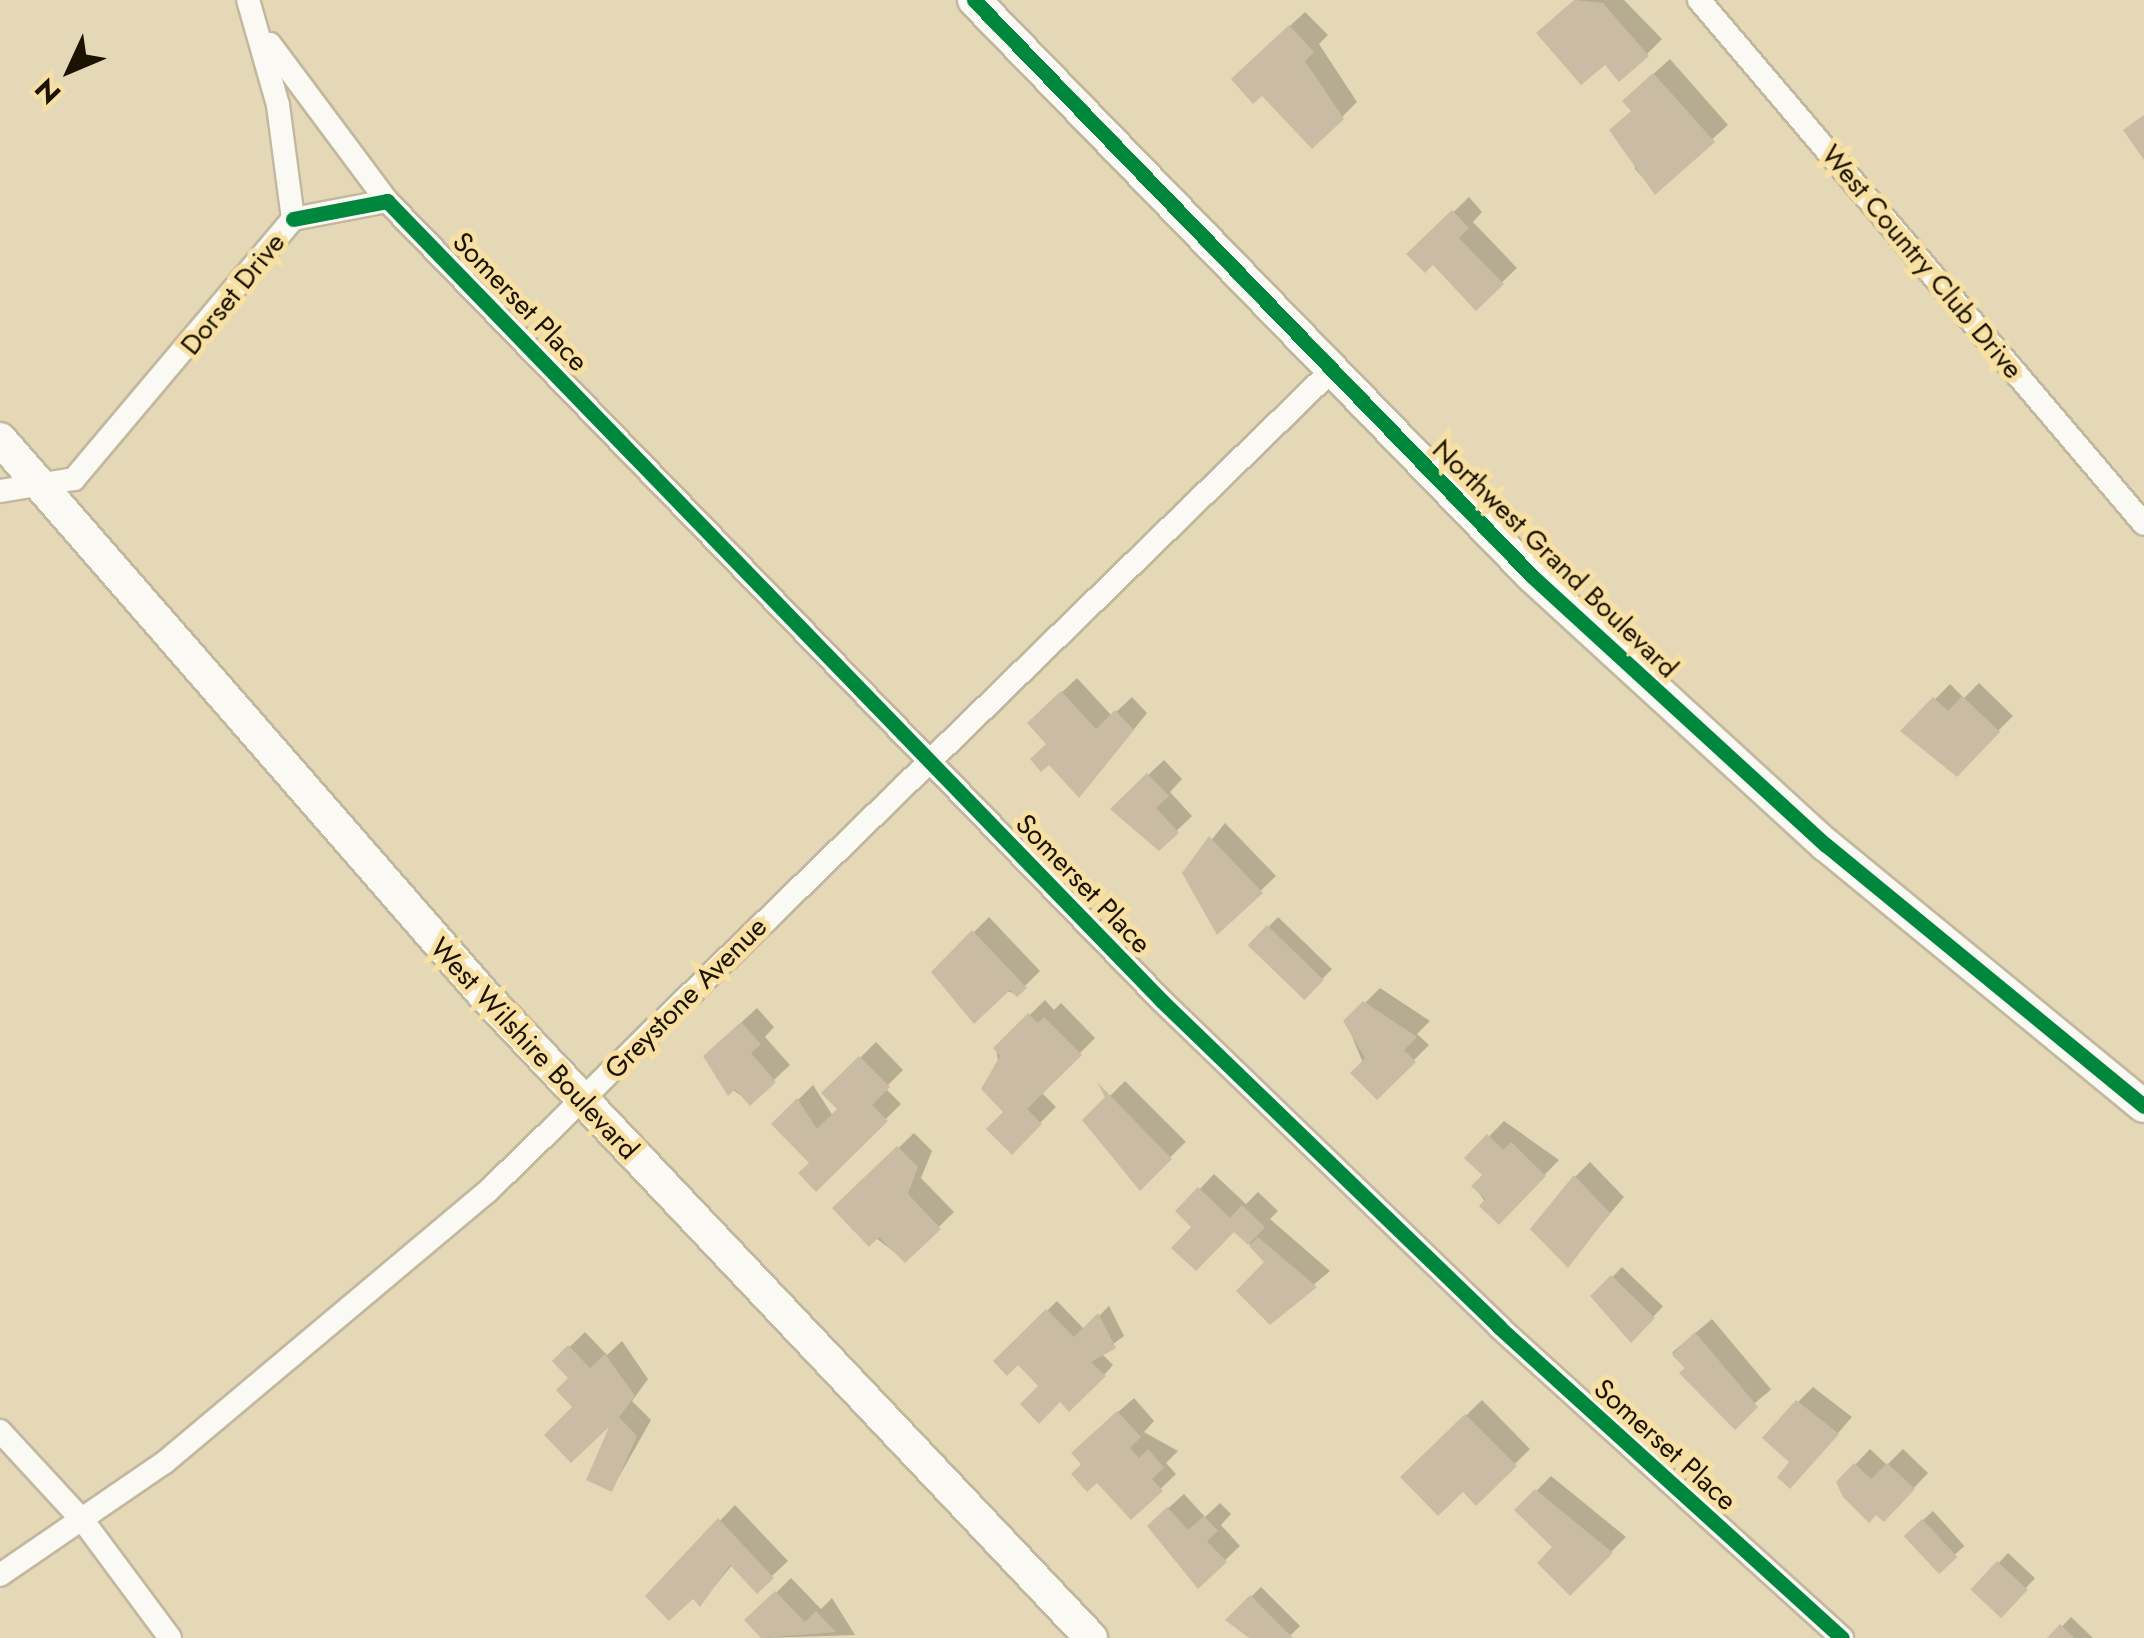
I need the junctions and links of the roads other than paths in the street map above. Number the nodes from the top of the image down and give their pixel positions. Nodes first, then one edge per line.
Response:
1 (248, 0) edge
2 (974, 0) edge
3 (1699, 0) edge
4 (261, 31) junction
5 (388, 201) junction
6 (293, 219) junction
7 (1330, 372) junction
8 (0, 439) edge
9 (42, 490) junction
10 (0, 491) edge
11 (2144, 524) edge
12 (928, 761) junction
13 (582, 1101) junction
14 (2144, 1106) edge
15 (0, 1431) edge
16 (84, 1522) junction
17 (0, 1575) edge
18 (170, 1638) edge
19 (1091, 1638) edge
20 (1842, 1638) edge

1 - 4 street, Dorset Drive
2 - 7 street, Northwest Grand Boulevard
3 - 11 street, West Country Club Drive
4 - 5 street, Somerset Place
4 - 6 street, Dorset Drive
5 - 6 street
5 - 12 street, Somerset Place
6 - 9 street, Dorset Drive
7 - 12 street, Greystone Avenue
7 - 14 street, Northwest Grand Boulevard
8 - 9 street, West Wilshire Boulevard
9 - 10 street, Dorset Drive
9 - 13 street, West Wilshire Boulevard
12 - 13 street, Greystone Avenue
12 - 20 street, Somerset Place
13 - 16 street, Greystone Avenue
13 - 19 street, West Wilshire Boulevard
15 - 16 street
16 - 17 street, Greystone Avenue
16 - 18 street

